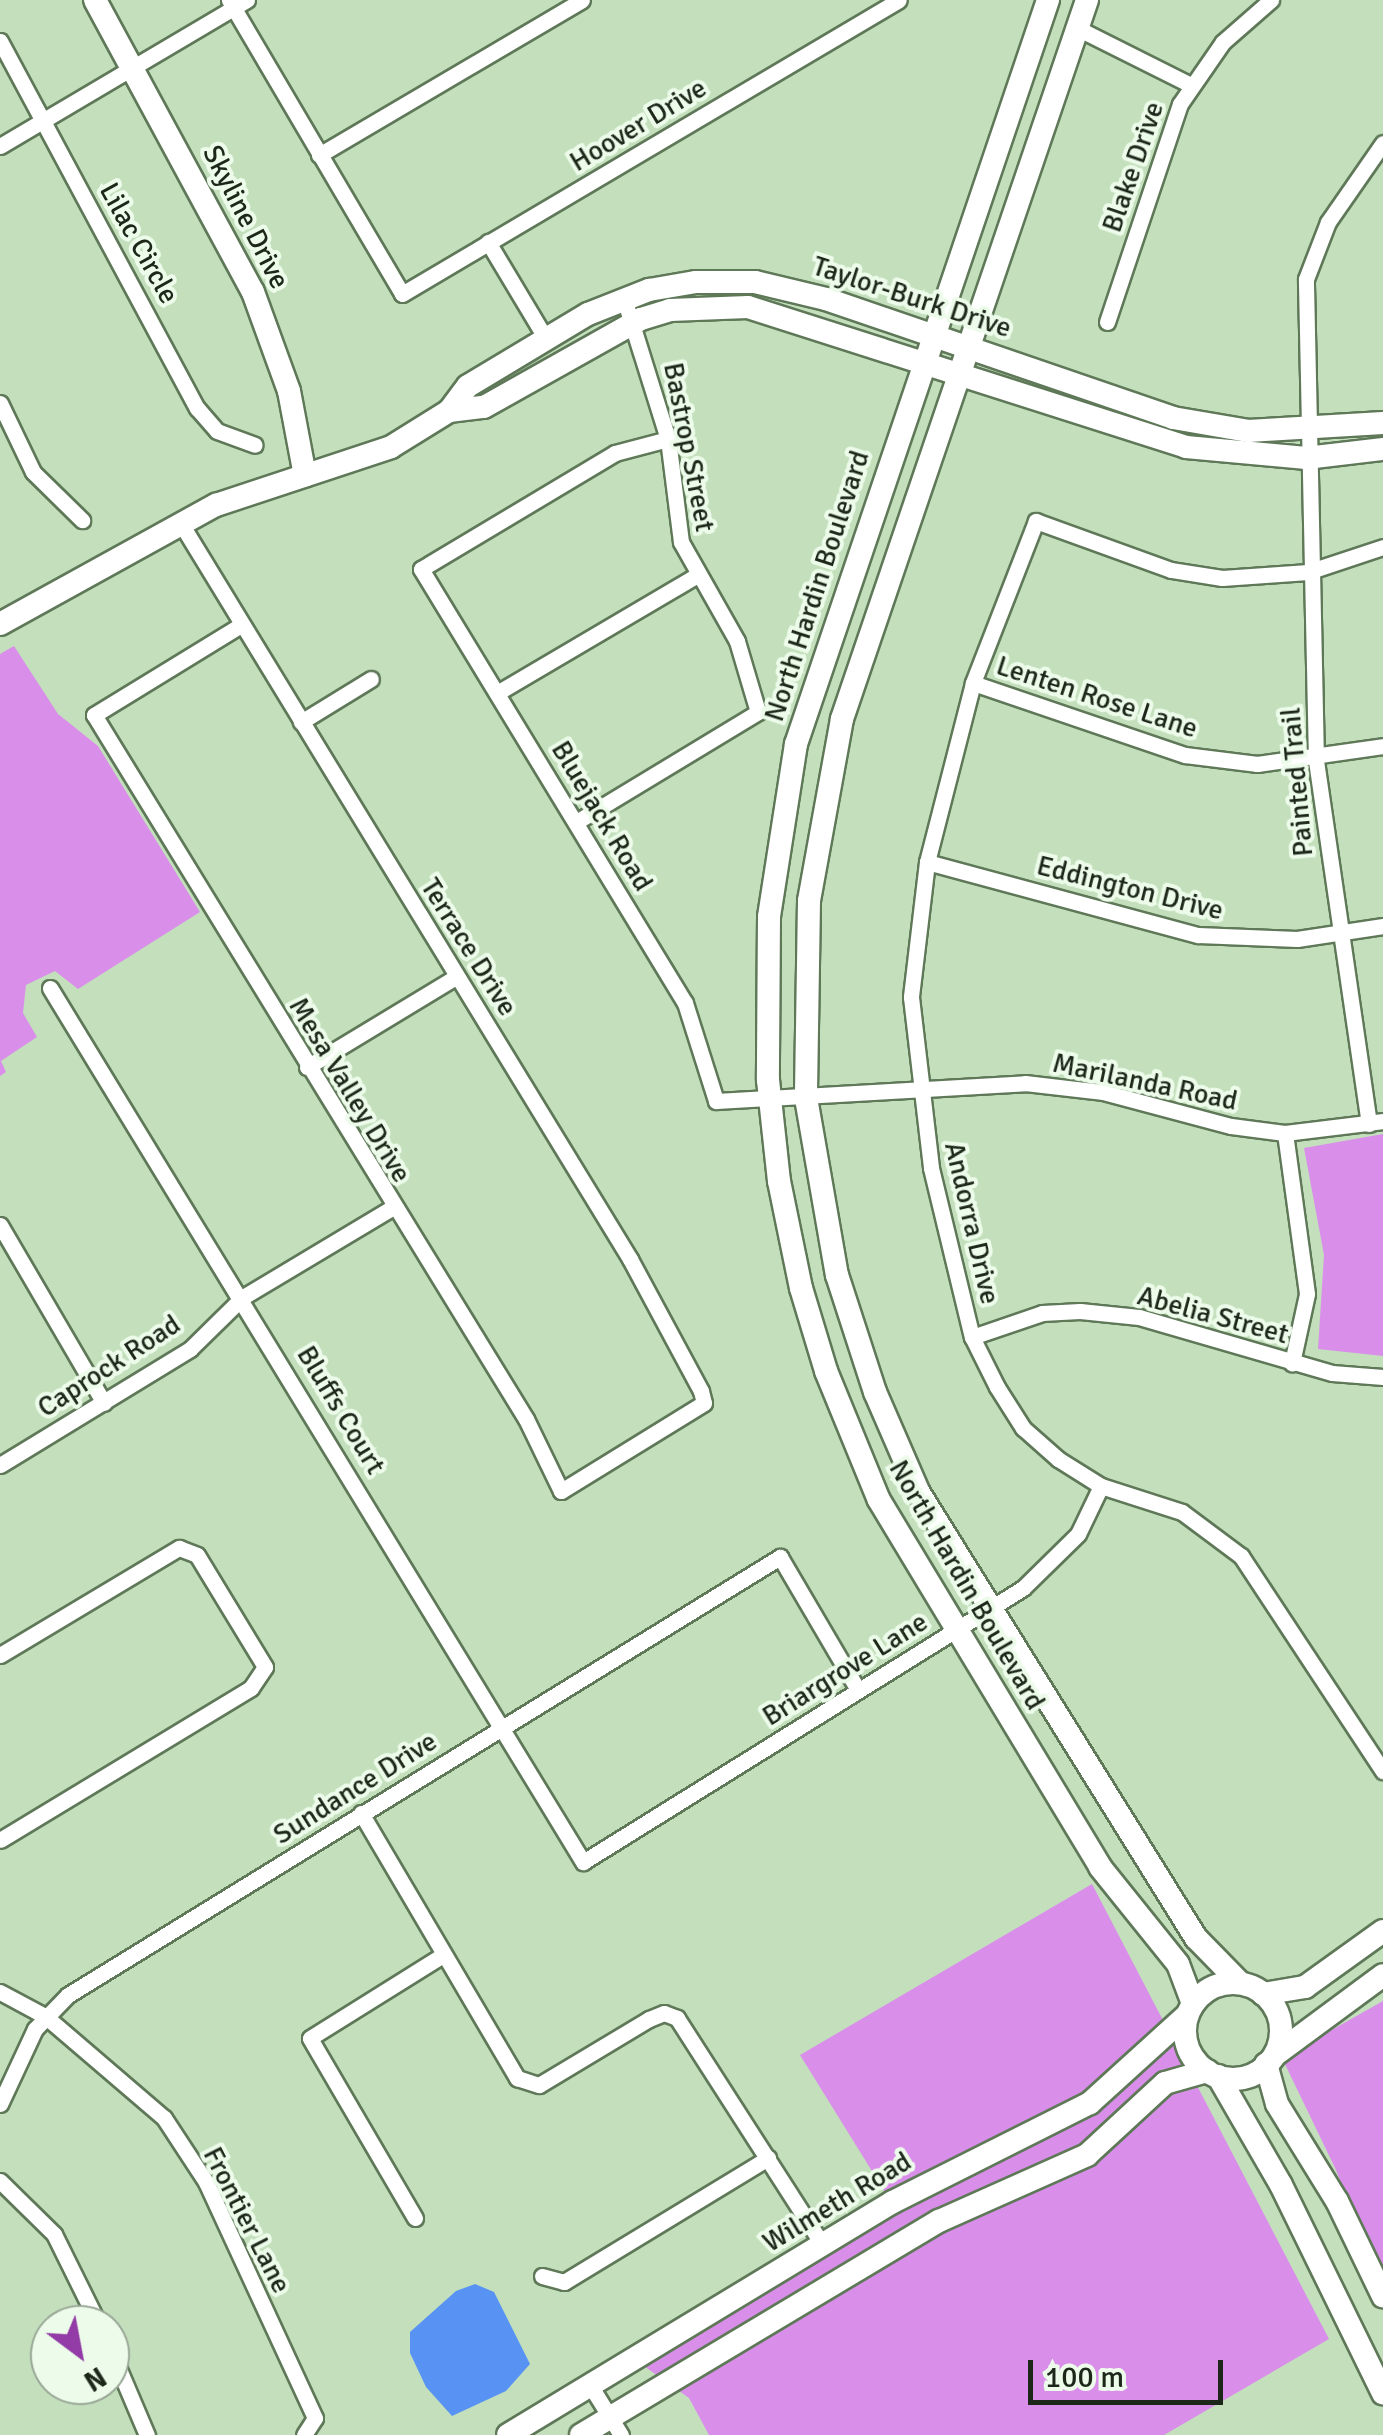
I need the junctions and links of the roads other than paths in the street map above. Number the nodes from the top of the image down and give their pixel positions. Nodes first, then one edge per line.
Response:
1 (95, 0) edge
2 (582, 0) edge
3 (899, 0) edge
4 (1048, 0) edge
5 (1087, 0) edge
6 (1271, 0) edge
7 (237, 3) edge
8 (1077, 28) junction
9 (0, 40) edge
10 (134, 70) junction
11 (1191, 85) junction
12 (44, 122) junction
13 (1383, 143) edge
14 (0, 146) edge
15 (320, 155) junction
16 (488, 242) junction
17 (624, 298) junction
18 (633, 322) junction
19 (1107, 322) dead end
20 (935, 334) junction
21 (546, 338) junction
22 (968, 346) junction
23 (926, 362) junction
24 (960, 372) junction
25 (0, 403) edge
26 (449, 411) junction
27 (1383, 423) edge
28 (1307, 432) junction
29 (668, 438) junction
30 (255, 446) dead end
31 (1383, 449) edge
32 (1306, 458) junction
33 (305, 476) junction
34 (82, 520) dead end
35 (180, 522) junction
36 (1383, 546) edge
37 (1308, 572) junction
38 (697, 574) junction
39 (0, 624) edge
40 (241, 625) junction
41 (372, 678) dead end
42 (973, 683) junction
43 (497, 693) junction
44 (301, 722) junction
45 (1383, 746) edge
46 (1316, 760) junction
47 (578, 820) junction
48 (927, 862) junction
49 (1383, 926) edge
50 (1338, 934) junction
51 (457, 976) junction
52 (50, 988) dead end
53 (307, 1067) junction
54 (918, 1088) junction
55 (806, 1098) junction
56 (770, 1100) junction
57 (716, 1101) joint
58 (1376, 1123) edge
59 (1285, 1133) junction
60 (392, 1208) junction
61 (0, 1225) edge
62 (243, 1296) junction
63 (972, 1337) junction
64 (1292, 1363) junction
65 (1383, 1377) edge
66 (104, 1403) junction
67 (0, 1465) edge
68 (1101, 1486) junction
69 (560, 1491) joint
70 (988, 1610) junction
71 (954, 1630) junction
72 (0, 1655) edge
73 (858, 1690) junction
74 (502, 1726) junction
75 (1383, 1772) edge
76 (1113, 1806) junction
77 (361, 1814) junction
78 (1077, 1829) junction
79 (0, 1840) edge
80 (583, 1862) joint
81 (1383, 1931) edge
82 (441, 1956) junction
83 (1383, 1976) edge
84 (1240, 1984) junction
85 (0, 1992) edge
86 (1263, 1994) junction
87 (1191, 2009) junction
88 (45, 2016) junction
89 (1269, 2061) junction
90 (1212, 2073) junction
91 (0, 2104) edge
92 (768, 2158) junction
93 (0, 2182) edge
94 (414, 2218) dead end
95 (823, 2245) junction
96 (542, 2276) dead end
97 (1383, 2296) edge
98 (89, 2305) edge
99 (590, 2385) junction
100 (1383, 2393) edge
101 (130, 2396) edge
102 (615, 2426) edge
103 (309, 2431) edge
104 (146, 2435) edge
105 (508, 2435) edge
106 (582, 2435) edge

1 - 10 main road, Skyline Drive
2 - 15 street
3 - 16 street, Hoover Drive
4 - 20 main road, North Hardin Boulevard
5 - 8 main road, North Hardin Boulevard
6 - 11 street, Blake Drive
7 - 10 street
7 - 15 street
8 - 11 street
8 - 22 main road, North Hardin Boulevard
9 - 12 street, Lilac Circle
10 - 12 street
10 - 33 main road, Skyline Drive
11 - 19 street, Blake Drive
12 - 14 street
12 - 30 street, Lilac Circle
13 - 28 street, Painted Trail
15 - 16 street, Hoover Drive
16 - 21 street
17 - 18 street, Bastrop Street
17 - 20 main road, Taylor-Burk Drive
17 - 21 main road, Taylor-Burk Drive
18 - 23 main road, Taylor-Burk Drive
18 - 26 main road, Taylor-Burk Drive
18 - 29 street, Bastrop Street
20 - 22 main road, Taylor-Burk Drive
20 - 23 main road, North Hardin Boulevard
21 - 26 main road, Taylor-Burk Drive
22 - 24 main road, North Hardin Boulevard
22 - 28 main road, Taylor-Burk Drive
23 - 24 main road, Taylor-Burk Drive
23 - 56 main road, North Hardin Boulevard
24 - 32 main road, Taylor-Burk Drive
24 - 55 main road, North Hardin Boulevard
25 - 34 street
26 - 33 main road, Taylor-Burk Drive
27 - 28 main road, Taylor-Burk Drive
28 - 32 street, Painted Trail
29 - 38 street, Bastrop Street
29 - 43 street, Bluejack Road
31 - 32 main road, Taylor-Burk Drive
32 - 37 street, Painted Trail
33 - 35 main road, Taylor-Burk Drive
35 - 39 main road, Taylor-Burk Drive
35 - 40 street, Terrace Drive
36 - 37 street
37 - 42 street, Andorra Drive
37 - 46 street, Painted Trail
38 - 43 street
38 - 47 street, Bastrop Street
40 - 44 street, Terrace Drive
40 - 53 street, Mesa Valley Drive
41 - 44 street
42 - 46 street, Lenten Rose Lane
42 - 48 street, Andorra Drive
43 - 47 street, Bluejack Road
44 - 51 street, Terrace Drive
45 - 46 street, Lenten Rose Lane
46 - 50 street, Painted Trail
47 - 57 street, Bluejack Road
48 - 50 street, Eddington Drive
48 - 54 street, Andorra Drive
49 - 50 street, Eddington Drive
50 - 58 street, Painted Trail
51 - 53 street
51 - 69 street, Terrace Drive
52 - 62 street, Bluffs Court
53 - 60 street, Mesa Valley Drive
54 - 55 street, Marilanda Road
54 - 59 street, Marilanda Road
54 - 63 street, Andorra Drive
55 - 56 street, Marilanda Road
55 - 70 main road, North Hardin Boulevard
56 - 57 street, Marilanda Road
56 - 71 main road, North Hardin Boulevard
58 - 59 street, Marilanda Road
59 - 64 street
60 - 62 street, Caprock Road
60 - 69 street, Mesa Valley Drive
61 - 66 street
62 - 66 street, Caprock Road
62 - 74 street, Bluffs Court
63 - 64 street, Abelia Street
63 - 68 street, Andorra Drive
64 - 65 street, Abelia Street
66 - 67 street, Caprock Road
68 - 70 street, Briargrove Lane
68 - 75 street, Andorra Drive
70 - 71 street, Briargrove Lane
70 - 76 main road, North Hardin Boulevard
71 - 73 street, Briargrove Lane
71 - 78 main road, North Hardin Boulevard
72 - 79 street
73 - 74 street, Sundance Drive
73 - 80 street, Briargrove Lane
74 - 77 street, Sundance Drive
74 - 80 street, Bluffs Court
76 - 78 main road
76 - 84 main road, North Hardin Boulevard
77 - 82 street
77 - 88 street, Sundance Drive
78 - 87 main road, North Hardin Boulevard
81 - 86 main road
82 - 92 street
82 - 94 street
83 - 89 main road
84 - 86 main road
84 - 87 main road
85 - 88 street, Frontier Lane
86 - 89 main road
87 - 90 main road
87 - 95 main road, Wilmeth Road
88 - 91 street, Sundance Drive
88 - 103 street, Frontier Lane
89 - 90 main road
89 - 97 main road
90 - 100 main road
90 - 102 main road
92 - 95 street
92 - 96 street
93 - 98 street
95 - 99 main road, Wilmeth Road
99 - 102 street
99 - 105 main road, Wilmeth Road
101 - 104 street
102 - 106 main road

